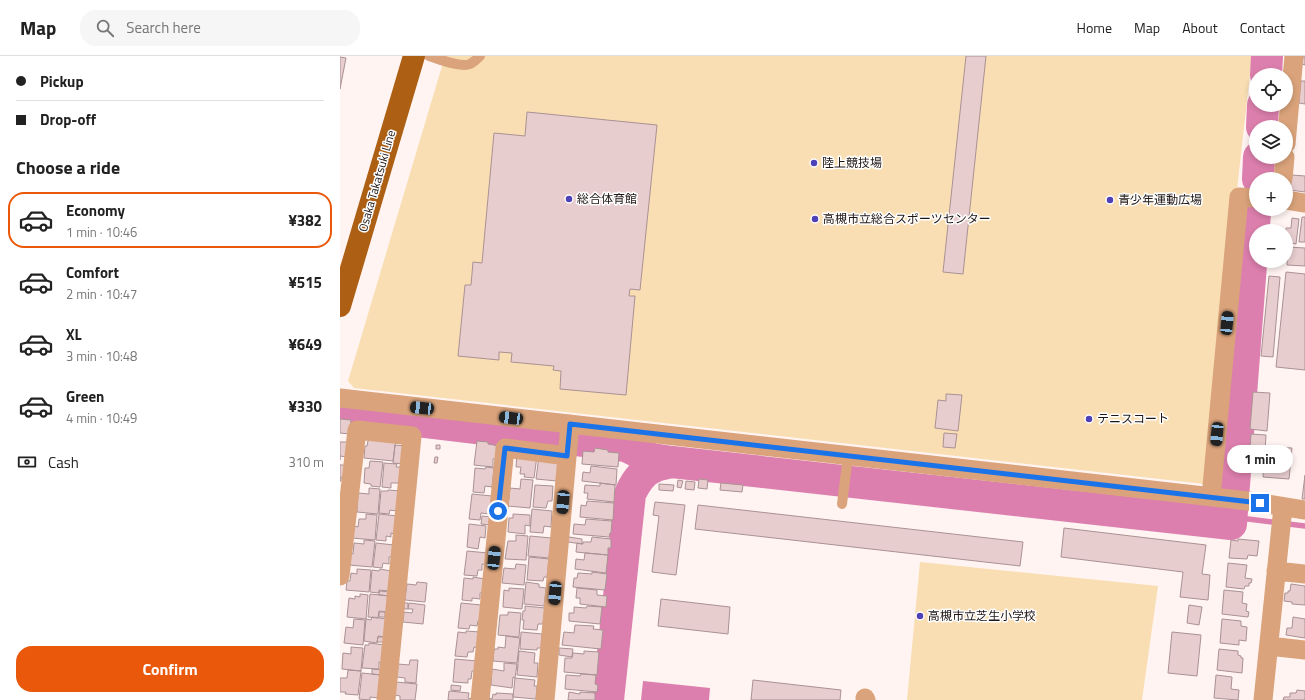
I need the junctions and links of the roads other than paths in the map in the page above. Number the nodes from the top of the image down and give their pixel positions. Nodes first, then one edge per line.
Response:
1 (414, 56) edge
2 (429, 56) edge
3 (480, 56) edge
4 (1294, 56) edge
5 (1288, 120) edge
6 (1249, 197) edge
7 (1293, 201) edge
8 (1305, 203) edge
9 (340, 306) edge
10 (340, 398) edge
11 (377, 403) junction
12 (375, 432) junction
13 (569, 441) junction
14 (847, 462) junction
15 (1217, 498) junction
16 (843, 499) dead end
17 (1283, 507) junction
18 (1305, 510) edge
19 (1276, 571) junction
20 (1305, 574) edge
21 (340, 576) edge
22 (1269, 646) junction
23 (1305, 650) edge
24 (386, 700) edge
25 (480, 700) edge
26 (545, 700) edge
27 (1263, 700) edge

1 - 9 main road, Osaka Takatsuki Line
2 - 3 lane
4 - 5 street
6 - 15 street
7 - 8 street
10 - 11 street
11 - 12 street
11 - 13 street
12 - 21 street
12 - 24 street
13 - 14 street
13 - 25 street
13 - 26 street
14 - 15 street
14 - 16 lane
15 - 17 street
17 - 18 street
17 - 19 street
19 - 20 street
19 - 22 street
22 - 23 street
22 - 27 street

